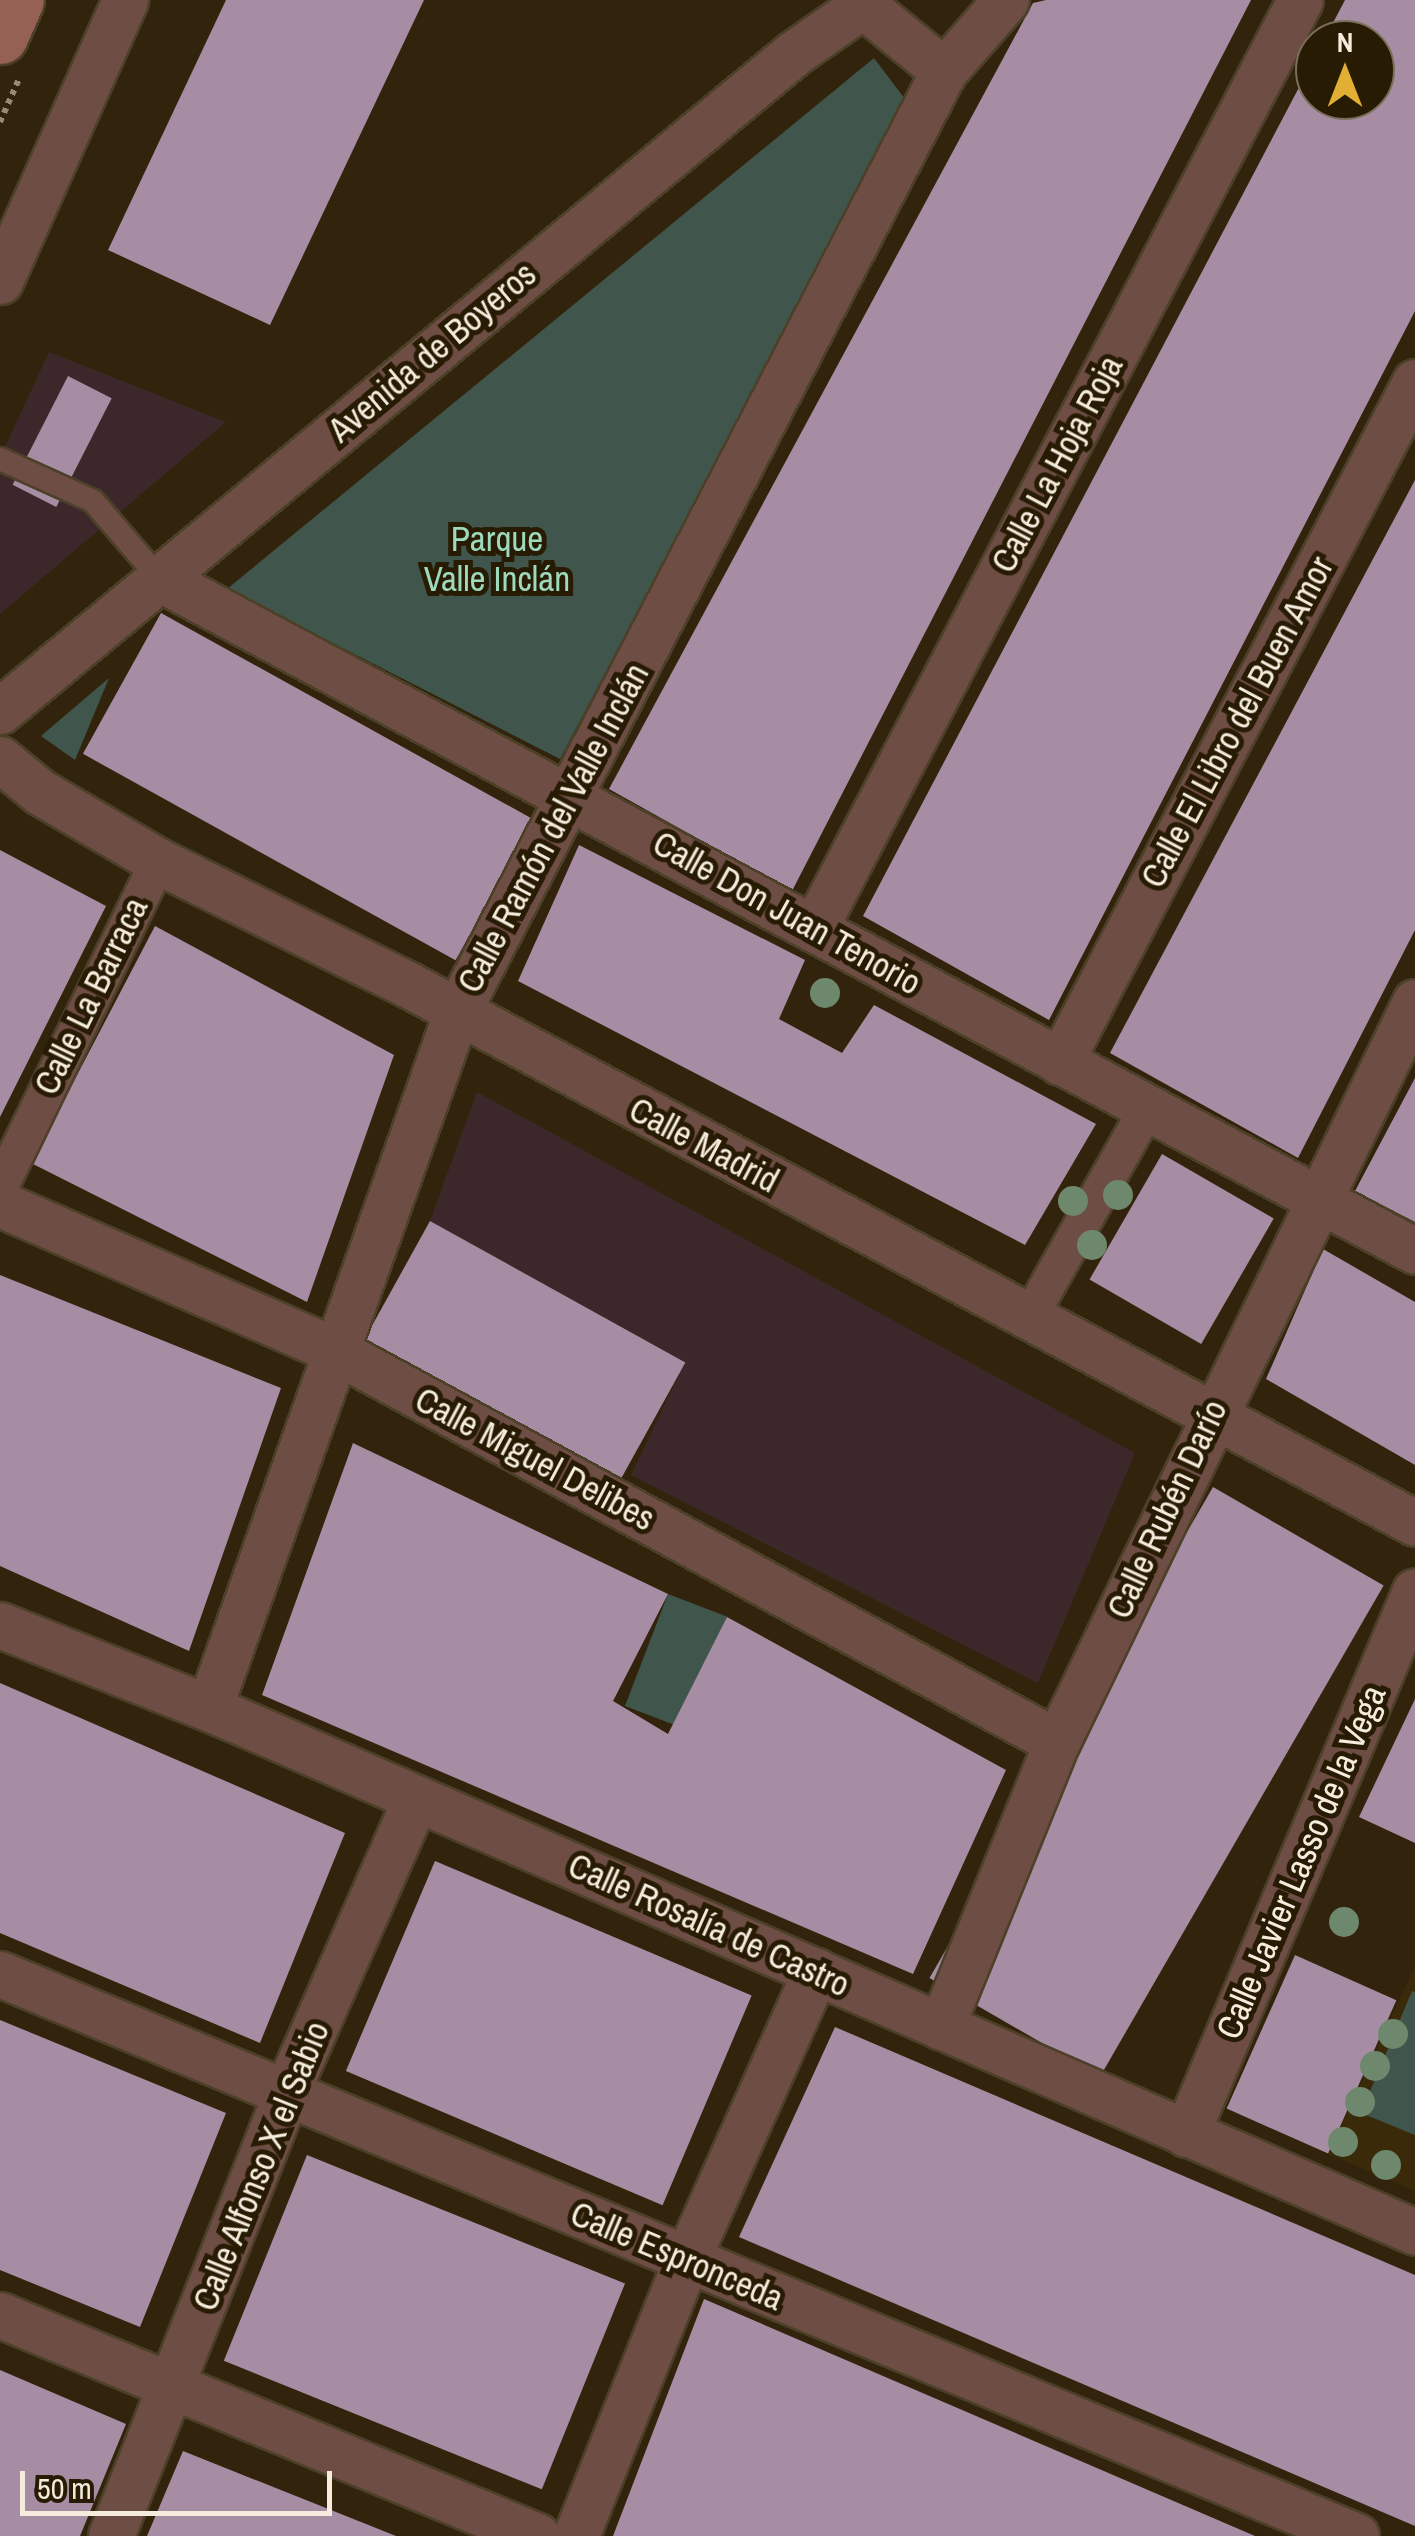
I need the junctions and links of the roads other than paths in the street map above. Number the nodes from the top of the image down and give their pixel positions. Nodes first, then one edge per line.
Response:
1 (16, 0) edge
2 (126, 0) edge
3 (1006, 0) edge
4 (1300, 0) edge
5 (866, 2) edge
6 (0, 36) edge
7 (944, 71) junction
8 (0, 281) edge
9 (1415, 382) edge
10 (0, 459) edge
11 (159, 578) junction
12 (0, 711) edge
13 (0, 759) edge
14 (572, 795) junction
15 (158, 862) junction
16 (814, 929) junction
17 (1415, 1002) edge
18 (456, 1014) junction
19 (1060, 1062) junction
20 (1147, 1108) junction
21 (0, 1186) edge
22 (1317, 1198) junction
23 (0, 1204) edge
24 (1415, 1251) edge
25 (1029, 1317) junction
26 (334, 1350) junction
27 (1210, 1417) junction
28 (1415, 1523) edge
29 (1415, 1591) edge
30 (0, 1625) edge
31 (208, 1708) junction
32 (1057, 1742) junction
33 (416, 1798) junction
34 (816, 1971) junction
35 (0, 1974) edge
36 (941, 2027) junction
37 (286, 2093) junction
38 (1186, 2134) junction
39 (1415, 2232) edge
40 (686, 2261) junction
41 (0, 2316) edge
42 (173, 2388) junction
43 (110, 2536) edge
44 (537, 2536) edge
45 (576, 2536) edge
46 (1356, 2536) edge

1 - 6 main road
2 - 8 street
3 - 7 street, Calle Ramón del Valle Inclán
4 - 16 street, Calle La Hoja Roja
5 - 7 street
5 - 11 street, Avenida de Boyeros
7 - 14 street, Calle Ramón del Valle Inclán
9 - 19 street, Calle El Libro del Buen Amor
10 - 11 lane
11 - 12 street, Avenida de Boyeros
11 - 14 street, Calle Don Juan Tenorio
13 - 15 street, Calle Madrid
14 - 16 street, Calle Don Juan Tenorio
14 - 18 street, Calle Ramón del Valle Inclán
15 - 18 street, Calle Madrid
15 - 21 street, Calle La Barraca
16 - 19 street, Calle Don Juan Tenorio
17 - 22 street, Calle Rubén Darío
18 - 25 street, Calle Madrid
18 - 26 street, Calle Ramón del Valle Inclán
19 - 20 street, Calle Don Juan Tenorio
20 - 22 street, Calle Don Juan Tenorio
20 - 25 street
22 - 24 street, Calle Don Juan Tenorio
22 - 27 street, Calle Rubén Darío
23 - 26 street, Calle Miguel Delibes
25 - 27 street, Calle Madrid
26 - 31 street, Calle Ramón del Valle Inclán
26 - 32 street, Calle Miguel Delibes
27 - 28 street, Calle Madrid
27 - 32 street, Calle Rubén Darío
29 - 38 street, Calle Javier Lasso de la Vega
30 - 31 street, Calle Rosalía de Castro
31 - 33 street, Calle Rosalía de Castro
32 - 36 street, Calle Rubén Darío
33 - 34 street, Calle Rosalía de Castro
33 - 37 street, Calle Alfonso X el Sabio
34 - 36 street, Calle Rosalía de Castro
34 - 40 street
35 - 37 street, Calle Espronceda
36 - 38 street, Calle Rosalía de Castro
37 - 40 street, Calle Espronceda
37 - 42 street, Calle Alfonso X el Sabio
38 - 39 street, Calle Rosalía de Castro
40 - 45 street
40 - 46 street, Calle Espronceda
41 - 42 street
42 - 43 street, Calle Alfonso X el Sabio
42 - 44 street

